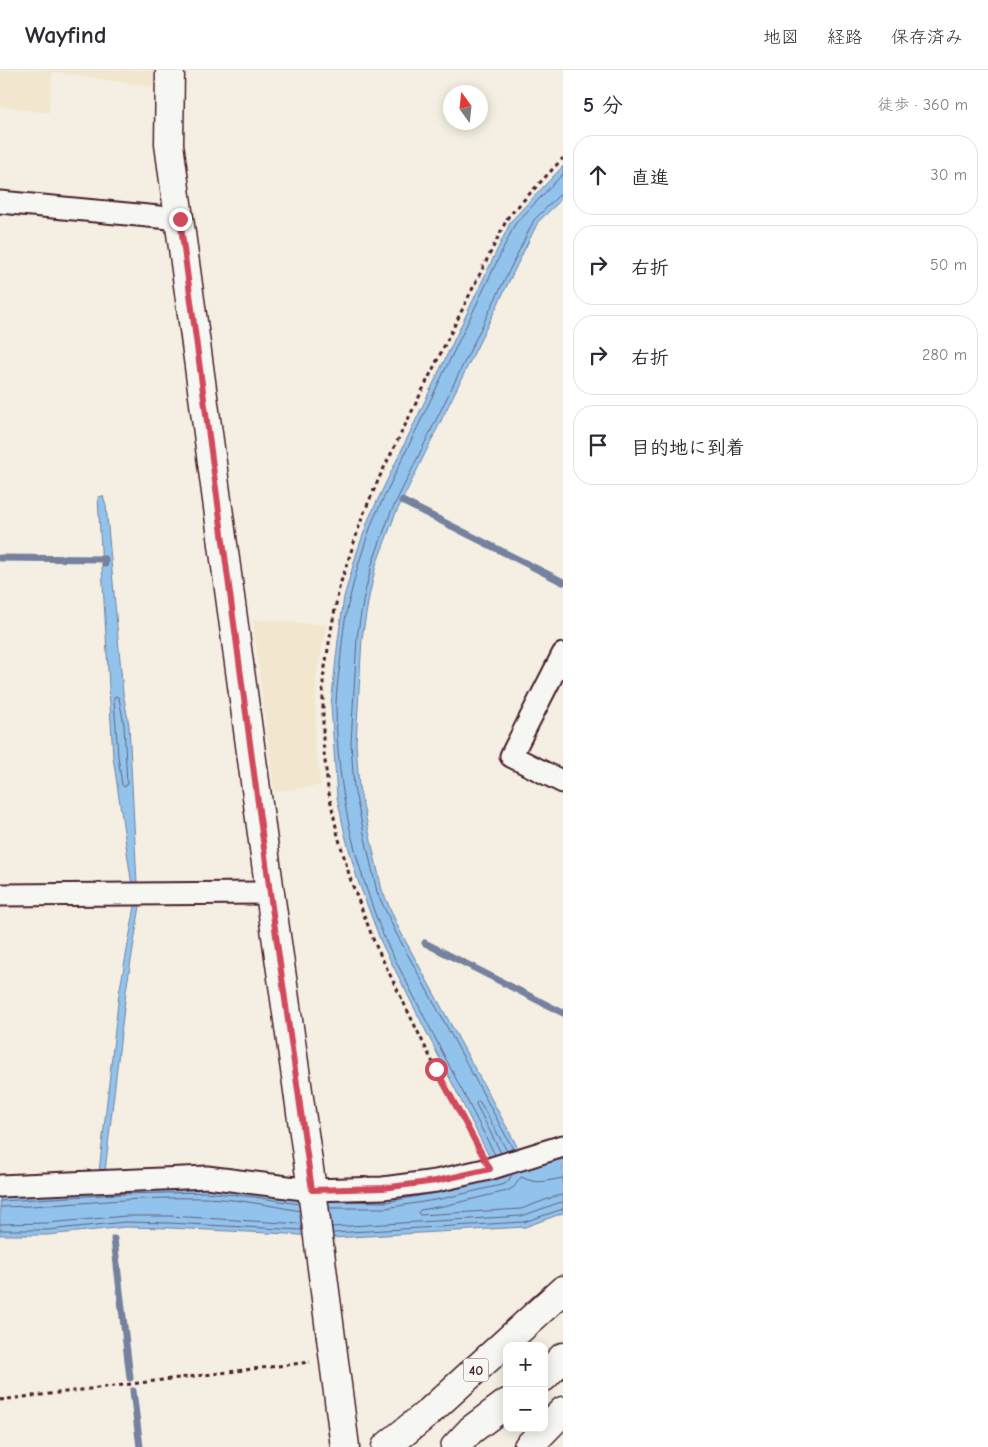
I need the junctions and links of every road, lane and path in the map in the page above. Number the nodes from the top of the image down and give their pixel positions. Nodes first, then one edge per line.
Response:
1 (170, 70) edge
2 (563, 158) edge
3 (0, 202) edge
4 (180, 219) junction
5 (563, 654) edge
6 (563, 782) edge
7 (270, 893) junction
8 (0, 894) edge
9 (563, 1146) edge
10 (491, 1168) junction
11 (0, 1186) edge
12 (312, 1190) junction
13 (563, 1290) edge
14 (333, 1359) junction
15 (0, 1400) edge
16 (503, 1406) edge
17 (563, 1411) edge
18 (503, 1421) edge
19 (345, 1447) edge
20 (386, 1447) edge
21 (455, 1447) edge
22 (479, 1447) edge
23 (528, 1447) edge

1 - 4 main road
2 - 10 path
3 - 4 street
4 - 7 main road
5 - 6 street
7 - 8 street
7 - 12 main road
9 - 10 street
10 - 12 street
11 - 12 street
12 - 14 main road
13 - 20 main road, 40
14 - 15 path
14 - 19 main road
16 - 21 main road
17 - 23 main road
18 - 22 main road

